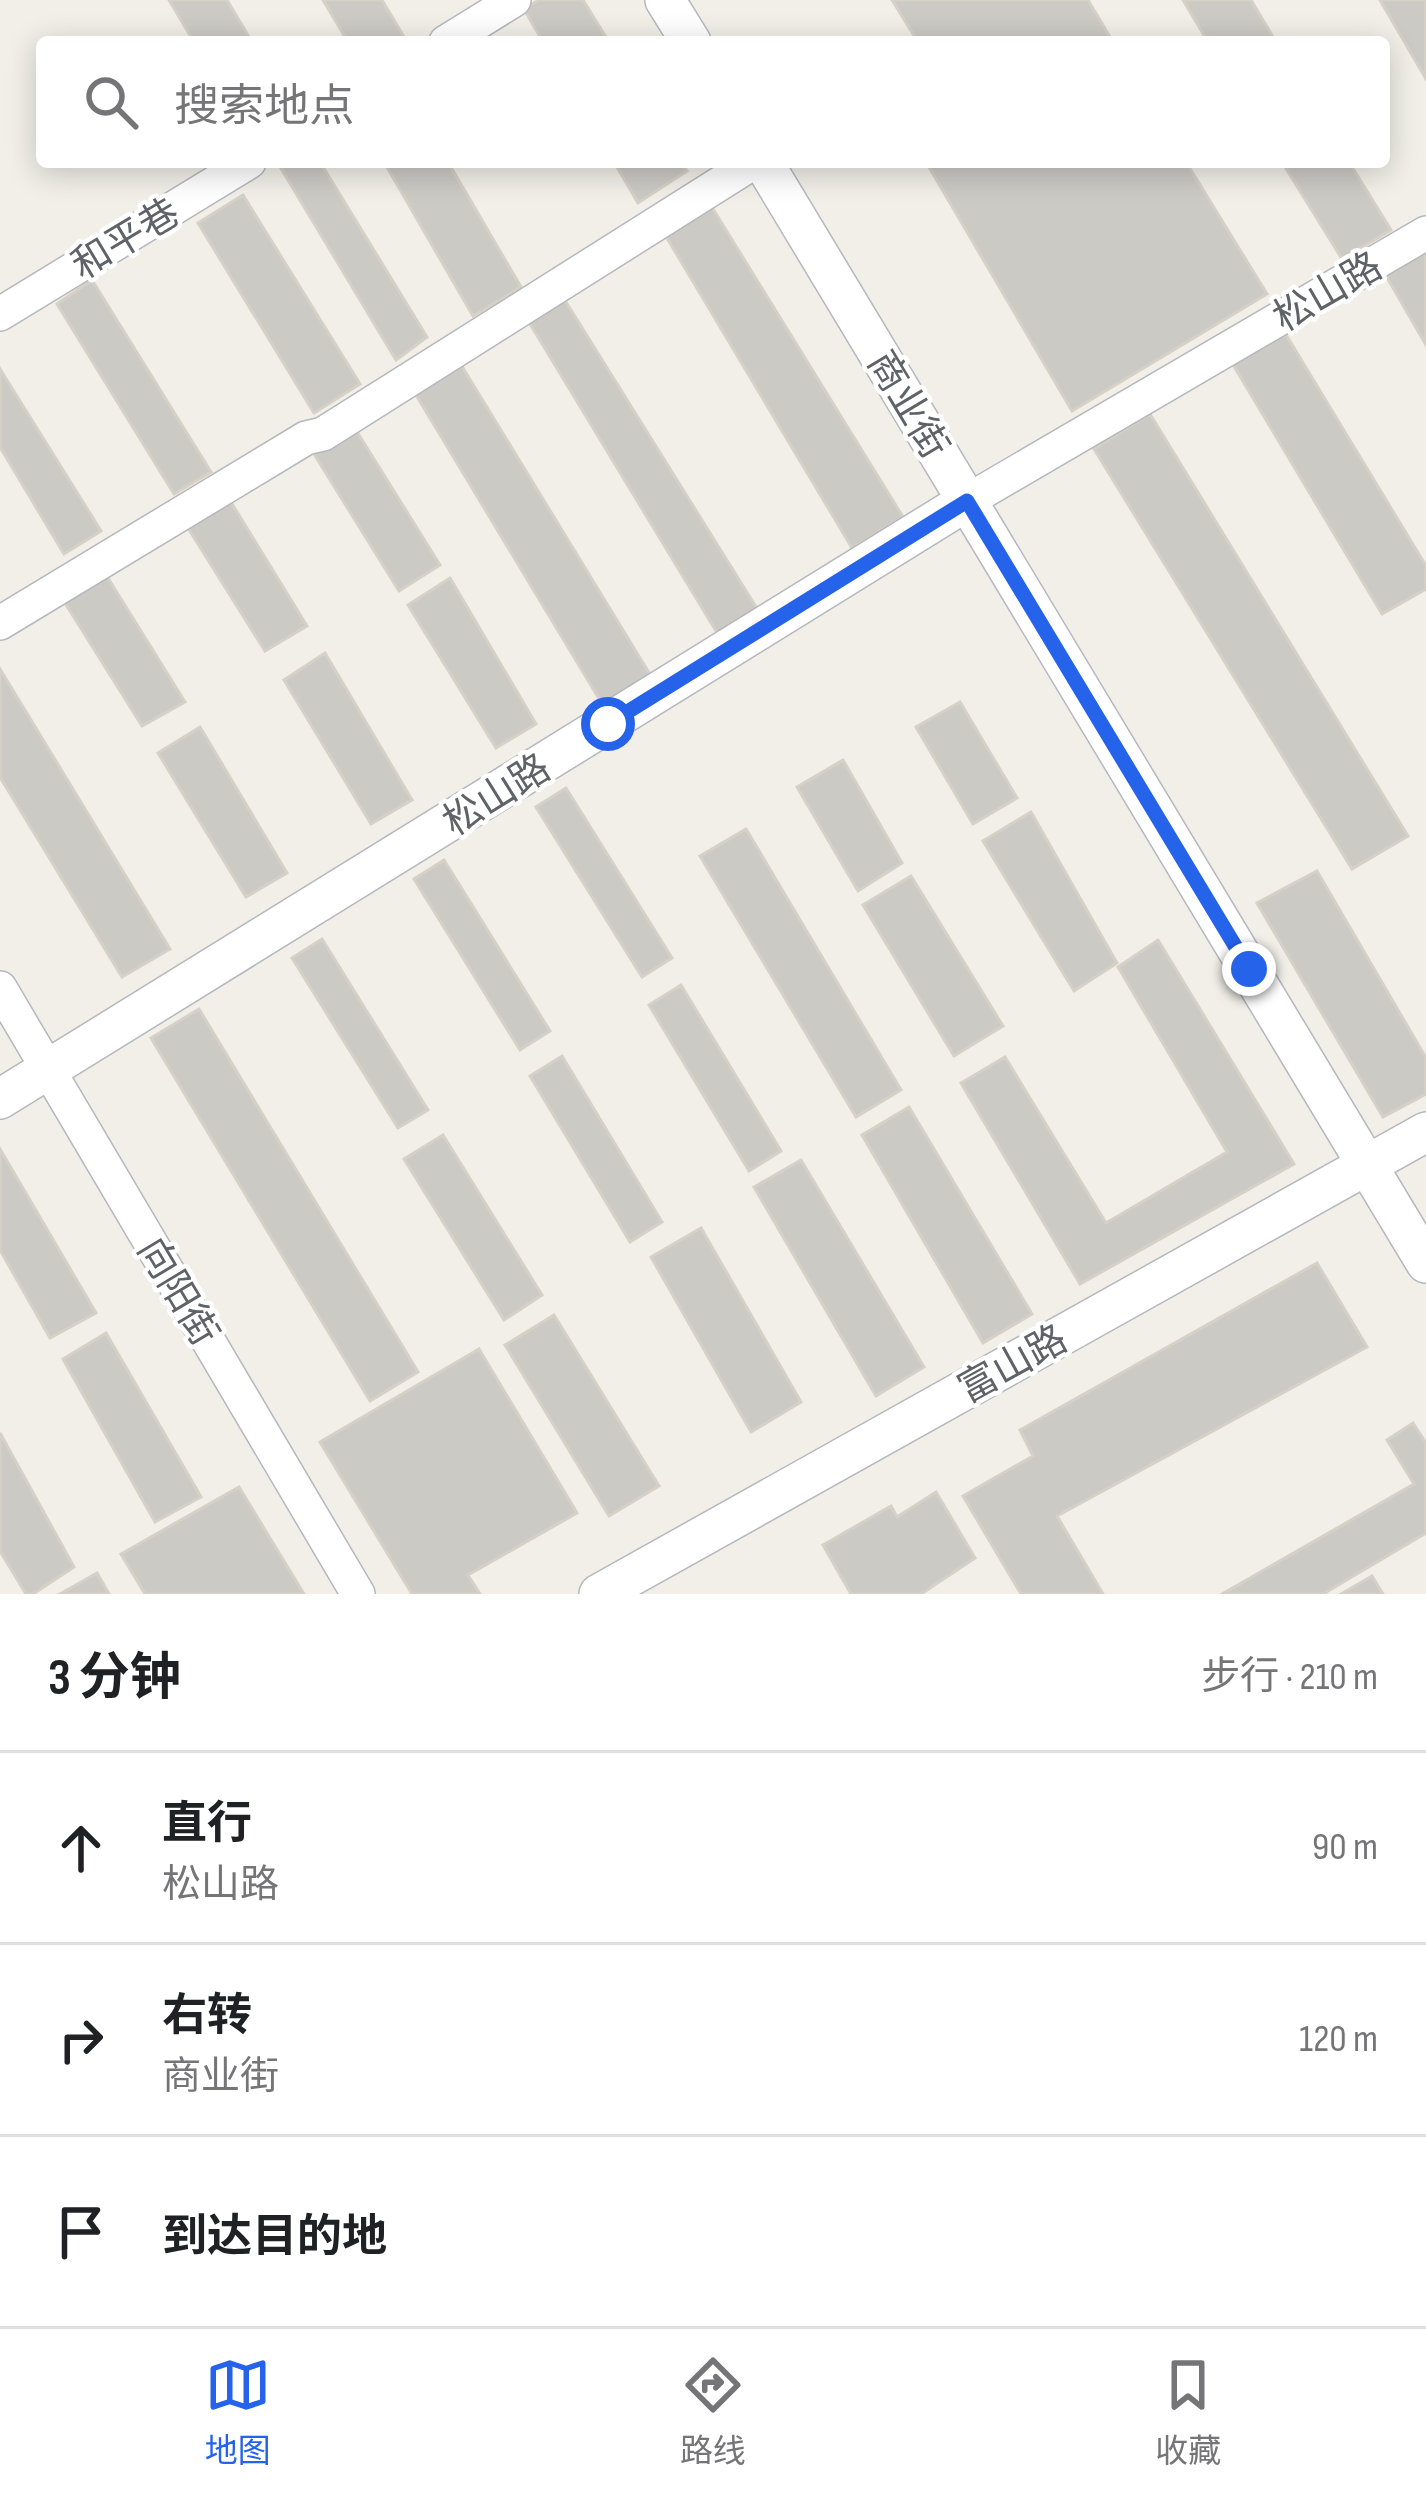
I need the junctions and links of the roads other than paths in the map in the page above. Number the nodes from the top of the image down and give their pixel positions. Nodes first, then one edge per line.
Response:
1 (514, 0) edge
2 (665, 0) edge
3 (456, 36) edge
4 (687, 36) edge
5 (239, 168) edge
6 (748, 168) edge
7 (762, 168) edge
8 (1426, 233) edge
9 (0, 314) edge
10 (967, 501) junction
11 (0, 623) edge
12 (0, 988) edge
13 (49, 1071) junction
14 (0, 1099) edge
15 (1426, 1132) edge
16 (1366, 1165) junction
17 (1426, 1263) edge
18 (358, 1594) edge
19 (599, 1594) edge

1 - 3 street
2 - 4 street
5 - 9 street, 和平巷
6 - 11 street
7 - 10 street, 商业街
8 - 10 street, 松山路
10 - 13 street, 松山路
10 - 16 street, 商业街
12 - 13 street, 向阳街
13 - 14 street, 松山路
13 - 18 street, 向阳街
15 - 16 street, 富山路
16 - 17 street, 商业街
16 - 19 street, 富山路

